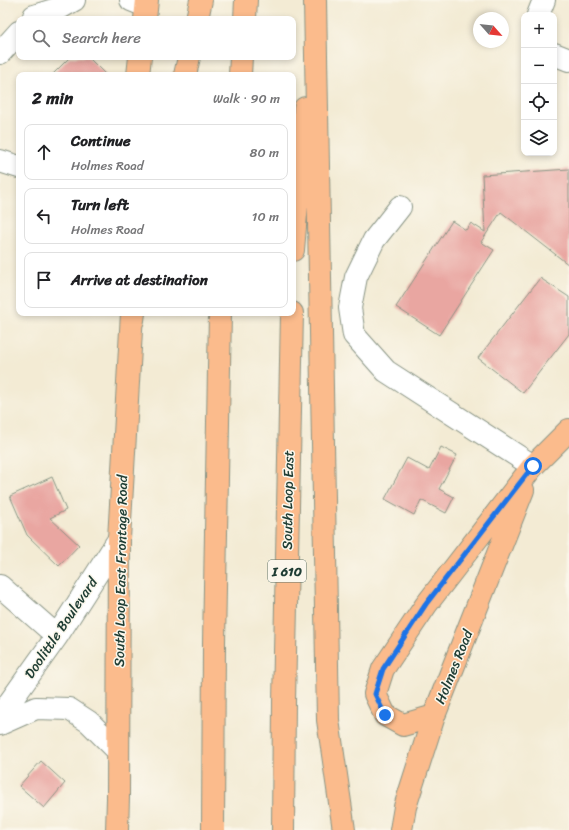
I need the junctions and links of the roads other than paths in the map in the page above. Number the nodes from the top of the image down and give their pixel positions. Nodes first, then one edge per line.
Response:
1 (74, 0) edge
2 (201, 0) edge
3 (246, 0) edge
4 (314, 0) edge
5 (544, 0) edge
6 (36, 12) edge
7 (539, 12) edge
8 (198, 16) edge
9 (245, 16) edge
10 (16, 35) edge
11 (0, 53) edge
12 (557, 55) edge
13 (140, 60) edge
14 (188, 60) edge
15 (241, 60) edge
16 (569, 60) edge
17 (138, 72) edge
18 (186, 72) edge
19 (240, 72) edge
20 (0, 161) edge
21 (16, 166) edge
22 (400, 207) dead end
23 (296, 214) edge
24 (133, 316) edge
25 (220, 316) edge
26 (292, 316) edge
27 (569, 430) edge
28 (533, 466) junction
29 (119, 539) junction
30 (0, 586) edge
31 (57, 636) junction
32 (0, 716) edge
33 (434, 716) junction
34 (0, 724) edge
35 (118, 751) junction
36 (117, 830) edge
37 (213, 830) edge
38 (283, 830) edge
39 (344, 830) edge
40 (401, 830) edge

1 - 6 street
2 - 8 main road
3 - 9 main road
4 - 23 main road
4 - 39 main road
5 - 7 street
10 - 11 street
12 - 16 street
13 - 17 main road
14 - 18 main road
15 - 19 main road
20 - 21 street
22 - 28 street
24 - 29 main road, South Loop East Frontage Road
25 - 37 main road
26 - 38 main road, South Loop East / I 610
27 - 28 main road, Holmes Road
28 - 33 main road, Holmes Road
28 - 33 main road, Holmes Road
29 - 31 street, Doolittle Boulevard
29 - 35 main road, South Loop East Frontage Road
30 - 31 street
31 - 32 street, Doolittle Boulevard
33 - 40 main road
34 - 35 street
35 - 36 main road, South Loop East Frontage Road

